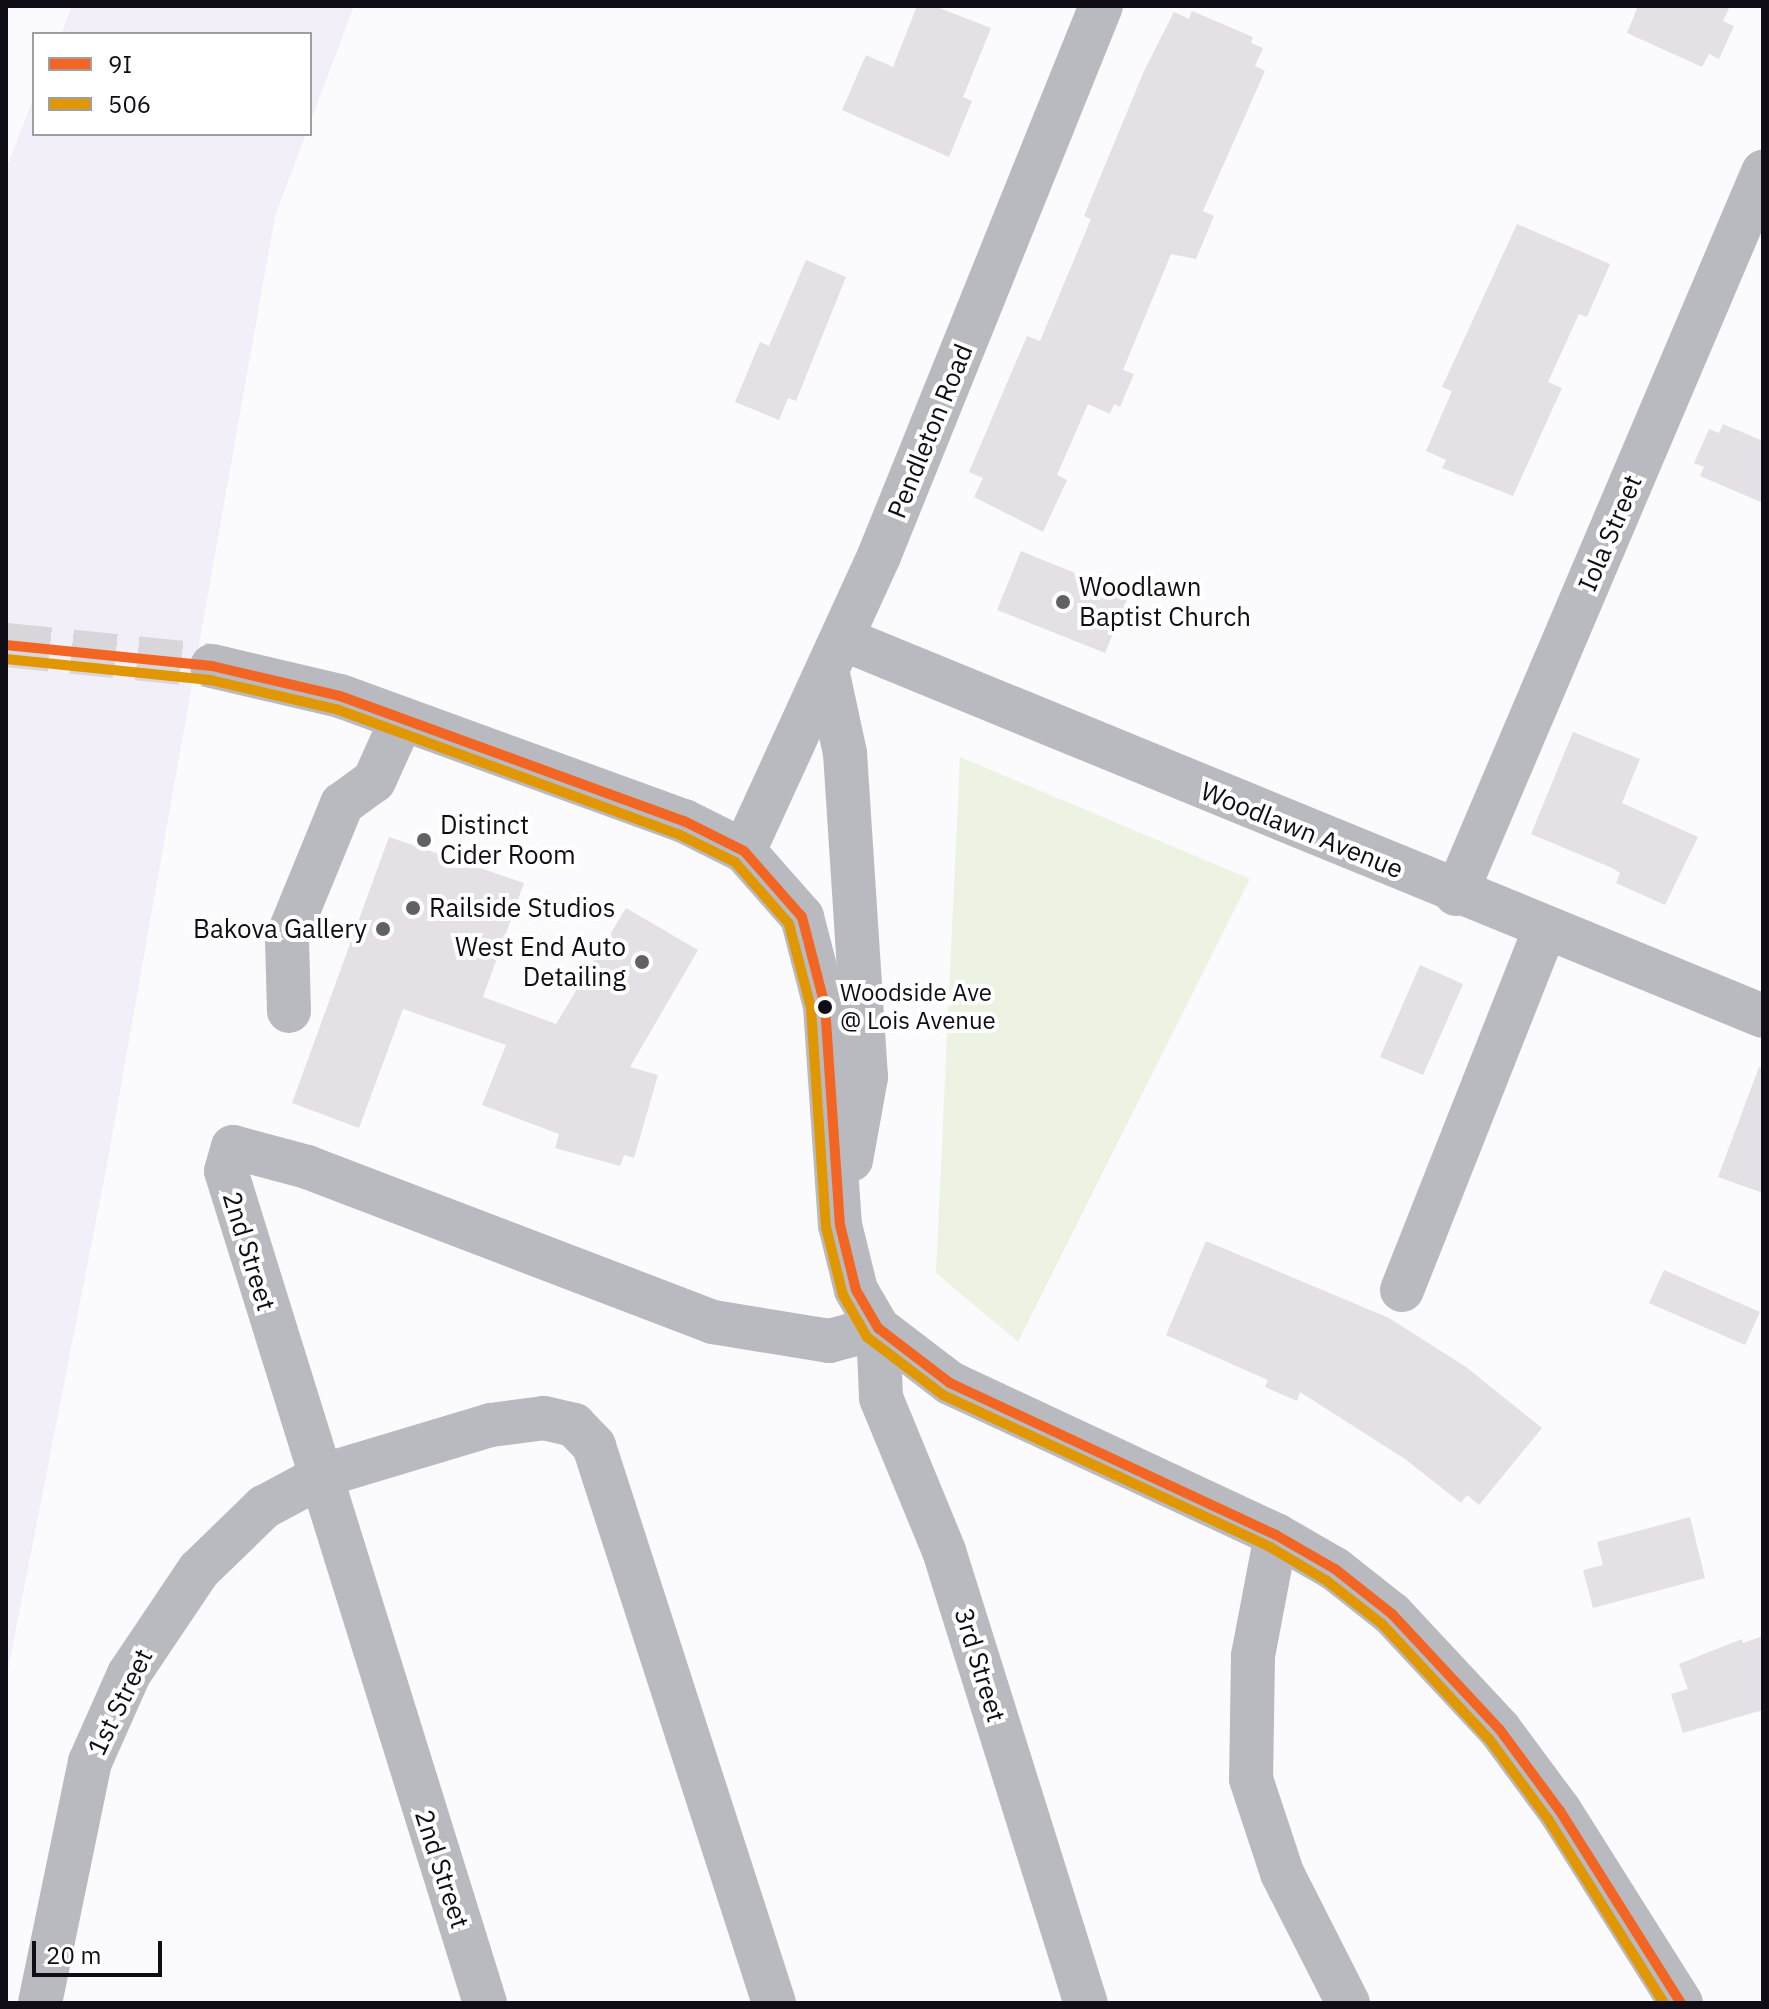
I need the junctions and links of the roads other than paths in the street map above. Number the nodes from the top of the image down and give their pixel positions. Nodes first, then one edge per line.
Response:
1 (1101, 6) edge
2 (1763, 172) edge
3 (835, 657) junction
4 (212, 666) tunnel mouth
5 (402, 719) junction
6 (744, 851) junction
7 (1456, 894) junction
8 (1545, 929) junction
9 (289, 1011) dead end
10 (1763, 1016) edge
11 (840, 1225) junction
12 (1402, 1290) dead end
13 (878, 1328) junction
14 (324, 1475) junction
15 (1276, 1535) junction
16 (40, 2003) edge
17 (484, 2003) edge
18 (774, 2003) edge
19 (1086, 2003) edge
20 (1348, 2003) edge
21 (1681, 2003) edge

1 - 3 street, Pendleton Road
2 - 7 street, Iola Street
3 - 6 street, Pendleton Road
3 - 7 street, Woodlawn Avenue
3 - 11 street
4 - 5 street
5 - 6 street
5 - 9 street
6 - 11 street
7 - 8 street, Woodlawn Avenue
8 - 10 street, Woodlawn Avenue
8 - 12 street
11 - 13 street
13 - 14 street, 2nd Street
13 - 15 street
13 - 19 street, 3rd Street
14 - 16 street, 1st Street
14 - 17 street, 2nd Street
14 - 18 street, 1st Street
15 - 20 street
15 - 21 street

